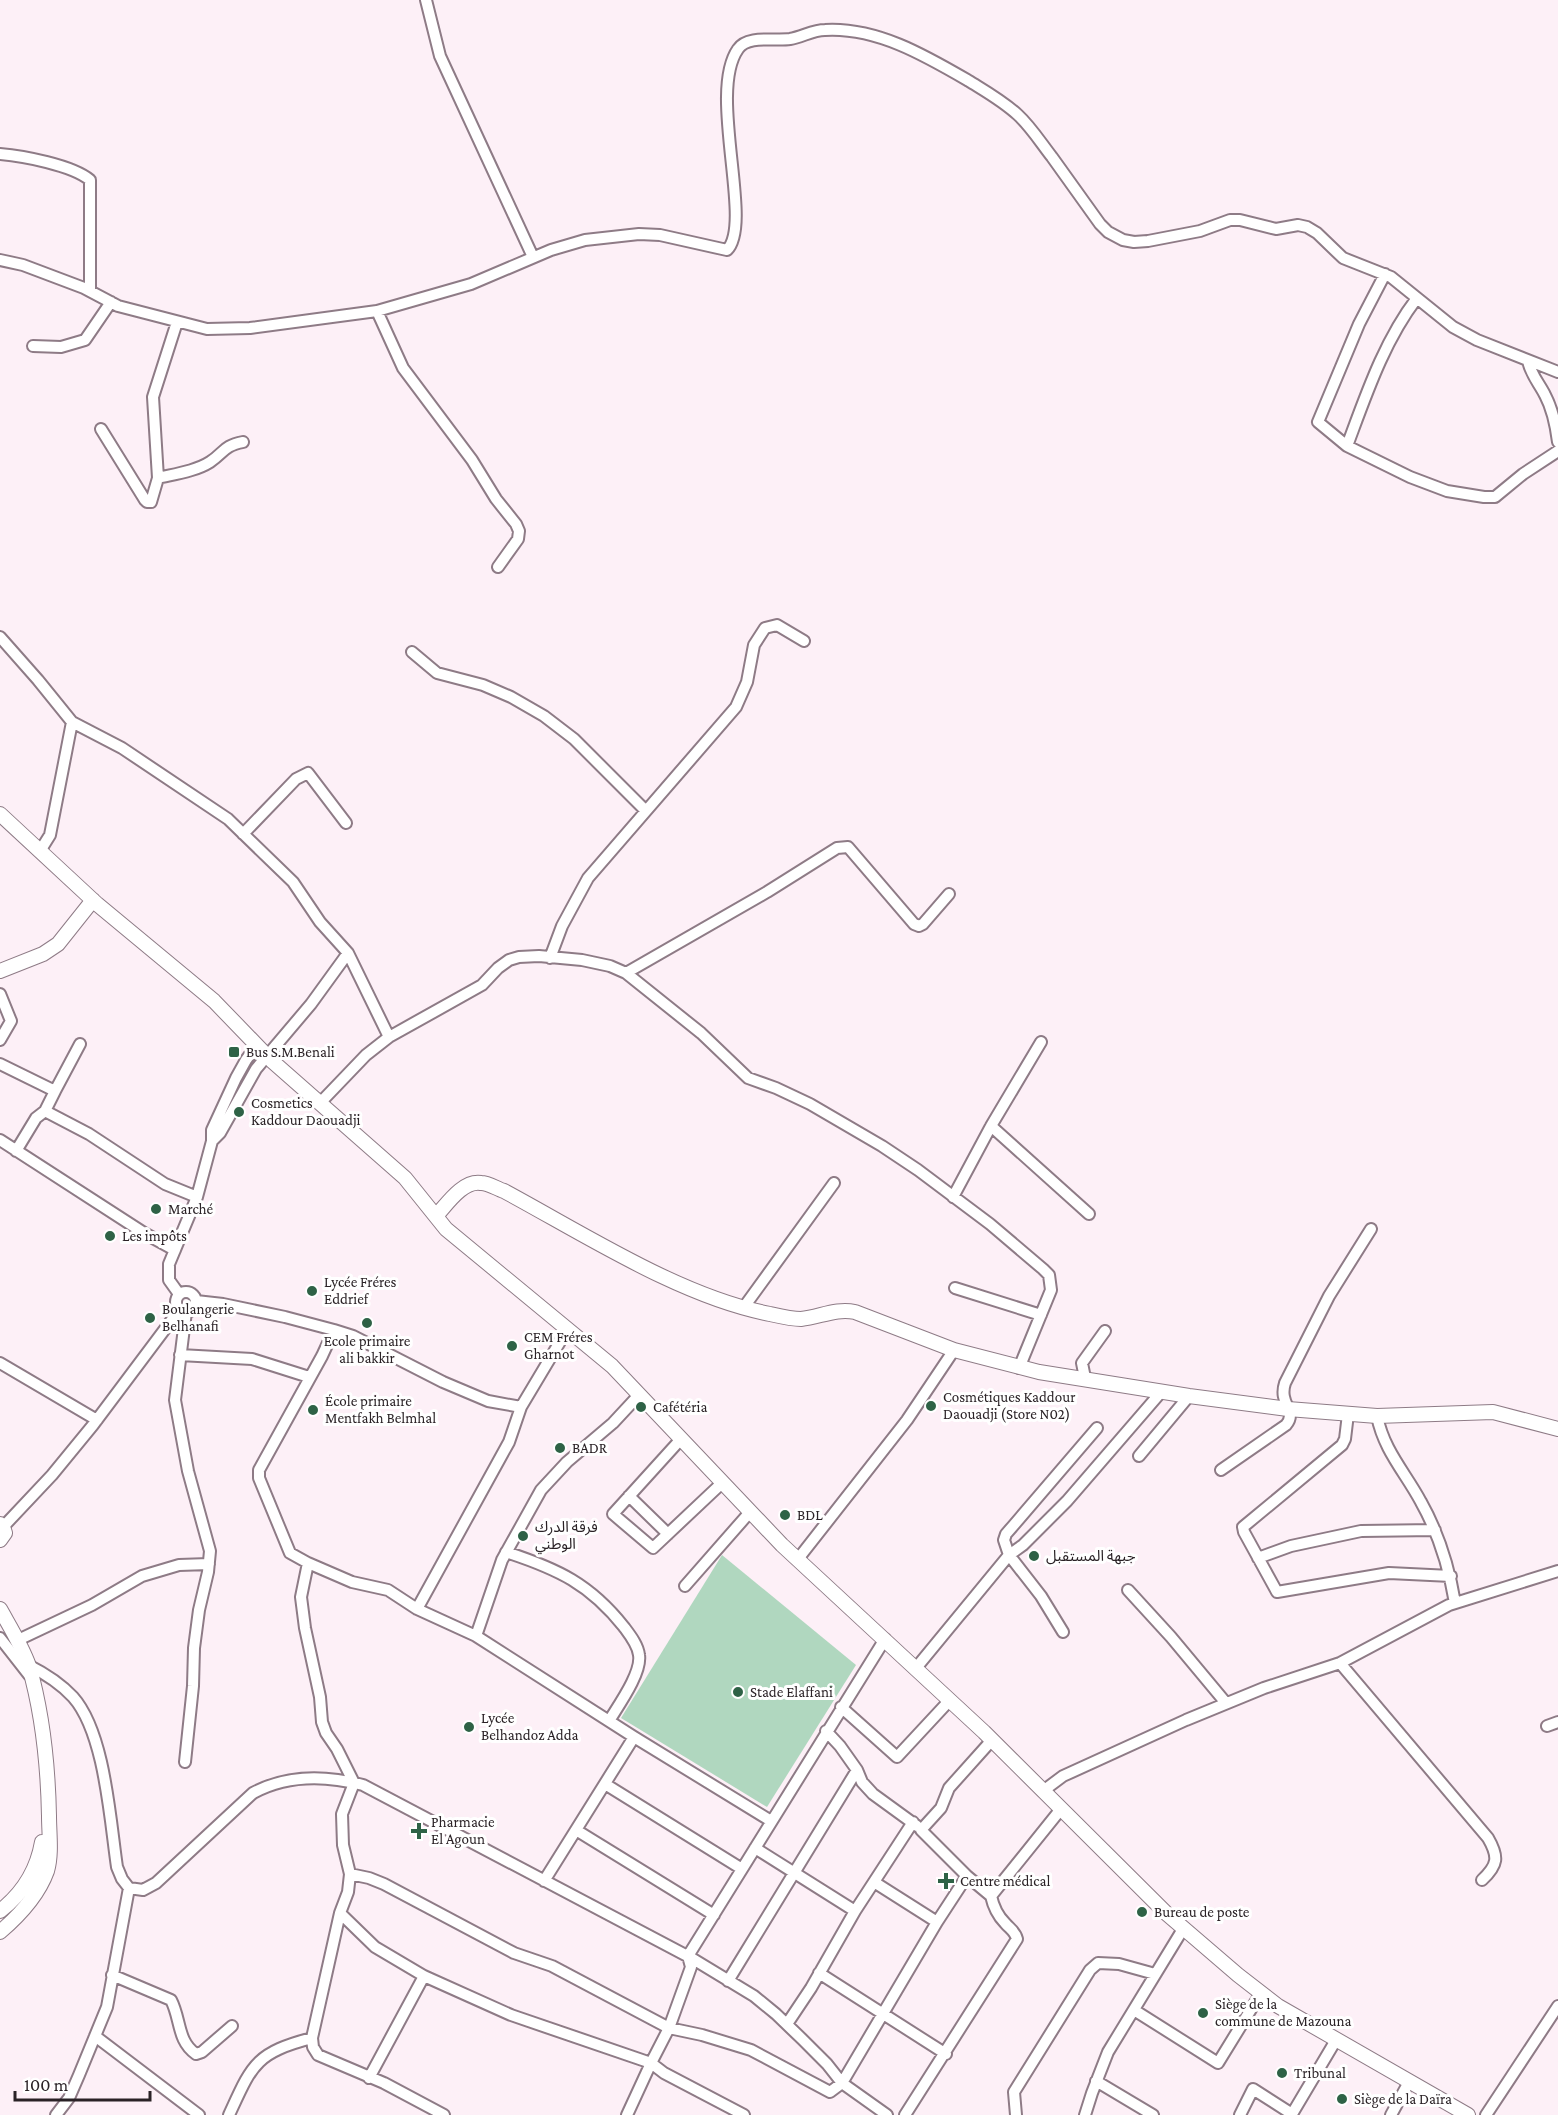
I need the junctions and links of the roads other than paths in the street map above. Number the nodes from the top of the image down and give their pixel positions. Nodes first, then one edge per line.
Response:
1 (426, 0) edge
2 (0, 154) edge
3 (533, 257) junction
4 (0, 260) edge
5 (1384, 274) junction
6 (90, 291) junction
7 (1417, 298) junction
8 (111, 302) junction
9 (377, 311) junction
10 (177, 322) junction
11 (33, 346) dead end
12 (1528, 361) junction
13 (1558, 372) edge
14 (101, 429) dead end
15 (243, 442) dead end
16 (1558, 442) edge
17 (1347, 446) junction
18 (1558, 451) edge
19 (158, 478) junction
20 (498, 567) dead end
21 (0, 637) edge
22 (804, 641) dead end
23 (412, 652) dead end
24 (72, 722) junction
25 (646, 811) junction
26 (0, 814) edge
27 (346, 823) dead end
28 (243, 834) junction
29 (40, 851) junction
30 (949, 894) dead end
31 (93, 900) junction
32 (348, 953) junction
33 (550, 958) junction
34 (0, 971) edge
35 (626, 973) junction
36 (0, 994) edge
37 (389, 1037) junction
38 (0, 1040) edge
39 (1041, 1042) dead end
40 (80, 1044) dead end
41 (262, 1050) junction
42 (0, 1064) edge
43 (55, 1091) junction
44 (320, 1103) junction
45 (45, 1111) junction
46 (991, 1126) junction
47 (0, 1140) edge
48 (16, 1151) junction
49 (834, 1183) dead end
50 (197, 1197) junction
51 (953, 1197) junction
52 (1089, 1214) dead end
53 (435, 1216) junction
54 (1371, 1229) dead end
55 (175, 1250) junction
56 (955, 1288) dead end
57 (179, 1294) junction
58 (196, 1301) junction
59 (744, 1307) junction
60 (183, 1311) junction
61 (1041, 1315) junction
62 (334, 1330) junction
63 (567, 1330) junction
64 (1105, 1331) dead end
65 (954, 1350) junction
66 (180, 1355) junction
67 (0, 1363) edge
68 (1019, 1368) junction
69 (309, 1377) junction
70 (1085, 1378) junction
71 (1162, 1391) junction
72 (639, 1395) junction
73 (1189, 1396) junction
74 (521, 1407) junction
75 (1288, 1409) junction
76 (1348, 1414) junction
77 (1377, 1416) junction
78 (97, 1420) junction
79 (1097, 1428) dead end
80 (1558, 1429) edge
81 (681, 1439) junction
82 (1139, 1456) dead end
83 (1221, 1470) dead end
84 (722, 1484) junction
85 (629, 1496) junction
86 (750, 1512) junction
87 (1435, 1530) junction
88 (668, 1534) junction
89 (1, 1535) edge
90 (506, 1552) junction
91 (1009, 1555) junction
92 (1258, 1557) junction
93 (798, 1559) junction
94 (308, 1563) junction
95 (209, 1564) junction
96 (1558, 1571) edge
97 (1451, 1576) junction
98 (685, 1586) dead end
99 (1128, 1590) dead end
100 (1455, 1603) junction
101 (0, 1609) edge
102 (417, 1609) junction
103 (1063, 1632) dead end
104 (476, 1636) junction
105 (0, 1638) edge
106 (885, 1639) junction
107 (18, 1640) junction
108 (1341, 1663) junction
109 (916, 1668) junction
110 (30, 1672) junction
111 (951, 1700) junction
112 (1226, 1703) junction
113 (842, 1707) junction
114 (609, 1721) junction
115 (1558, 1722) edge
116 (1547, 1726) dead end
117 (826, 1731) junction
118 (634, 1737) junction
119 (992, 1740) junction
120 (185, 1762) dead end
121 (857, 1770) junction
122 (354, 1783) junction
123 (605, 1784) junction
124 (1043, 1791) junction
125 (48, 1807) junction
126 (1061, 1809) junction
127 (771, 1821) junction
128 (913, 1822) junction
129 (576, 1830) junction
130 (921, 1830) junction
131 (755, 1848) junction
132 (742, 1869) junction
133 (794, 1872) junction
134 (350, 1874) junction
135 (967, 1876) junction
136 (1482, 1880) dead end
137 (544, 1881) junction
138 (874, 1882) junction
139 (129, 1888) junction
140 (991, 1896) junction
141 (0, 1911) edge
142 (855, 1911) junction
143 (340, 1912) junction
144 (714, 1914) junction
145 (937, 1922) junction
146 (1183, 1929) junction
147 (0, 1932) edge
148 (688, 1956) junction
149 (819, 1973) junction
150 (1155, 1974) junction
151 (112, 1975) junction
152 (424, 1976) junction
153 (728, 1981) junction
154 (1261, 1993) junction
155 (1558, 2006) edge
156 (1134, 2010) junction
157 (883, 2014) junction
158 (787, 2024) junction
159 (232, 2026) dead end
160 (669, 2028) junction
161 (95, 2036) junction
162 (312, 2038) junction
163 (1336, 2040) junction
164 (946, 2054) junction
165 (651, 2063) junction
166 (369, 2078) junction
167 (1096, 2081) junction
168 (1408, 2082) junction
169 (842, 2084) junction
170 (56, 2115) edge
171 (199, 2115) edge
172 (229, 2115) edge
173 (444, 2115) edge
174 (627, 2115) edge
175 (744, 2115) edge
176 (887, 2115) edge
177 (905, 2115) edge
178 (1016, 2115) edge
179 (1085, 2115) edge
180 (1153, 2115) edge
181 (1240, 2115) edge
182 (1390, 2115) edge
183 (1468, 2115) edge
184 (1486, 2115) edge

1 - 3 street
2 - 6 street
3 - 5 street
3 - 9 street
4 - 6 street
5 - 7 street
5 - 17 street
6 - 8 street
7 - 12 street
7 - 17 street
8 - 10 street
8 - 11 street
9 - 10 street
9 - 20 street
10 - 19 street
12 - 13 street
12 - 16 street
14 - 19 street
15 - 19 street
17 - 18 street
21 - 24 street
22 - 25 street
23 - 25 street
24 - 28 street
24 - 29 street
25 - 33 street
26 - 29 main road
27 - 28 street
28 - 32 street
29 - 31 main road
30 - 35 street
31 - 34 main road
31 - 41 main road
32 - 37 street
32 - 41 street
33 - 35 street
33 - 37 street
35 - 51 street
36 - 38 street
37 - 44 street
39 - 46 street
40 - 43 street
41 - 44 main road
41 - 50 street
42 - 43 street
43 - 45 street
44 - 53 main road
45 - 48 street
45 - 50 street
46 - 51 street
46 - 52 street
47 - 48 street
48 - 55 street
49 - 59 street
50 - 55 street
51 - 61 street
53 - 59 main road
53 - 63 main road
54 - 75 street
55 - 57 street
56 - 61 street
57 - 58 street
57 - 60 street
58 - 60 street
58 - 62 street
59 - 65 main road
60 - 66 street
60 - 78 street
61 - 68 street
62 - 69 street
62 - 74 street
63 - 72 main road
63 - 74 street
64 - 70 street
65 - 68 main road
65 - 93 street
66 - 69 street
66 - 95 street
67 - 78 street
68 - 70 main road
69 - 94 street
70 - 71 main road
71 - 73 main road
71 - 91 street
72 - 81 main road
72 - 90 street
73 - 75 main road
73 - 82 street
74 - 102 street
75 - 76 main road
75 - 83 street
76 - 77 main road
76 - 92 street
77 - 80 main road
77 - 87 street
78 - 89 street
79 - 91 street
81 - 84 main road
81 - 85 street
84 - 86 main road
84 - 88 street
85 - 88 street
85 - 88 street
86 - 93 main road
86 - 98 street
87 - 92 street
87 - 97 street
90 - 104 street
90 - 114 street
91 - 103 street
91 - 109 street
92 - 97 street
93 - 106 main road
94 - 102 street
94 - 122 street
95 - 107 street
95 - 120 street
96 - 100 street
97 - 100 street
99 - 112 street
100 - 108 street
101 - 107 main road
102 - 104 street
104 - 114 street
105 - 110 street
106 - 109 main road
106 - 113 street
107 - 110 main road
108 - 112 street
108 - 136 street
109 - 111 main road
110 - 125 main road
110 - 139 street
111 - 113 street
111 - 119 main road
112 - 124 street
113 - 117 street
114 - 118 street
115 - 116 street
117 - 121 street
117 - 127 street
118 - 123 street
118 - 127 street
119 - 124 main road
119 - 130 street
121 - 128 street
121 - 133 street
122 - 134 street
122 - 137 street
122 - 139 street
123 - 129 street
123 - 132 street
124 - 126 main road
125 - 141 main road
125 - 147 main road
126 - 140 street
126 - 146 main road
127 - 131 street
128 - 130 street
128 - 138 street
129 - 137 street
129 - 144 street
130 - 135 street
131 - 132 street
131 - 133 street
132 - 144 street
133 - 142 street
133 - 153 street
134 - 143 street
134 - 160 street
135 - 140 street
135 - 145 street
137 - 148 street
138 - 142 street
138 - 145 street
139 - 151 street
140 - 164 street
142 - 149 street
143 - 152 street
143 - 162 street
144 - 148 street
145 - 157 street
146 - 150 street
146 - 154 main road
148 - 153 street
148 - 160 street
149 - 157 street
149 - 158 street
150 - 156 street
150 - 178 street
151 - 159 street
151 - 161 street
152 - 165 street
152 - 166 street
153 - 158 street
154 - 156 street
154 - 163 main road
155 - 184 street
156 - 167 street
157 - 164 street
157 - 169 street
158 - 169 street
160 - 165 street
160 - 169 street
161 - 170 street
161 - 171 street
162 - 166 street
162 - 172 street
163 - 168 main road
163 - 181 street
164 - 177 street
165 - 174 street
165 - 175 street
166 - 173 street
167 - 179 street
167 - 180 street
168 - 182 street
168 - 183 main road
169 - 176 street

